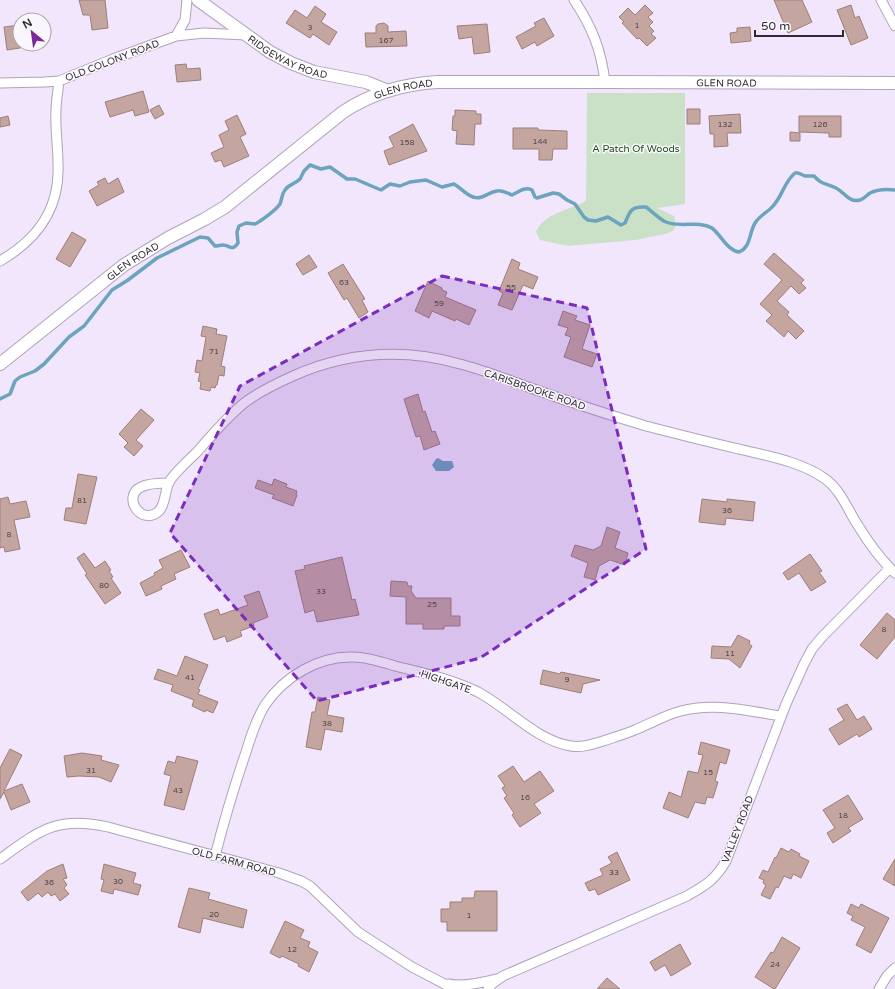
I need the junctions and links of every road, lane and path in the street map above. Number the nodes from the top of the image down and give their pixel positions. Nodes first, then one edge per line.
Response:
1 (187, 0) edge
2 (198, 0) edge
3 (574, 0) edge
4 (881, 0) edge
5 (895, 26) edge
6 (176, 36) junction
7 (248, 36) junction
8 (59, 81) junction
9 (605, 82) junction
10 (0, 83) edge
11 (895, 84) edge
12 (388, 91) junction
13 (0, 261) edge
14 (0, 364) edge
15 (169, 482) dead end
16 (892, 570) edge
17 (781, 716) junction
18 (215, 856) junction
19 (0, 859) edge
20 (895, 968) edge
21 (503, 976) junction
22 (445, 984) junction
23 (454, 989) edge
24 (488, 989) edge
25 (879, 989) edge

1 - 6 street
2 - 7 street, RIDGEWAY ROAD
3 - 9 street
4 - 5 street
6 - 7 street, OLD COLONY ROAD
6 - 8 street, OLD COLONY ROAD
7 - 12 street, RIDGEWAY ROAD
8 - 10 street, OLD COLONY ROAD
8 - 13 street
9 - 11 street, GLEN ROAD
9 - 12 street, GLEN ROAD
12 - 14 street, GLEN ROAD
15 - 16 street, CARISBROOKE ROAD
16 - 17 street, VALLEY ROAD
17 - 18 street, HIGHGATE
17 - 21 street, VALLEY ROAD
18 - 19 street, OLD FARM ROAD
18 - 22 street, OLD FARM ROAD
20 - 25 street
21 - 22 street, OLD FARM ROAD
21 - 24 street, VALLEY ROAD
22 - 23 street, OLD FARM ROAD

